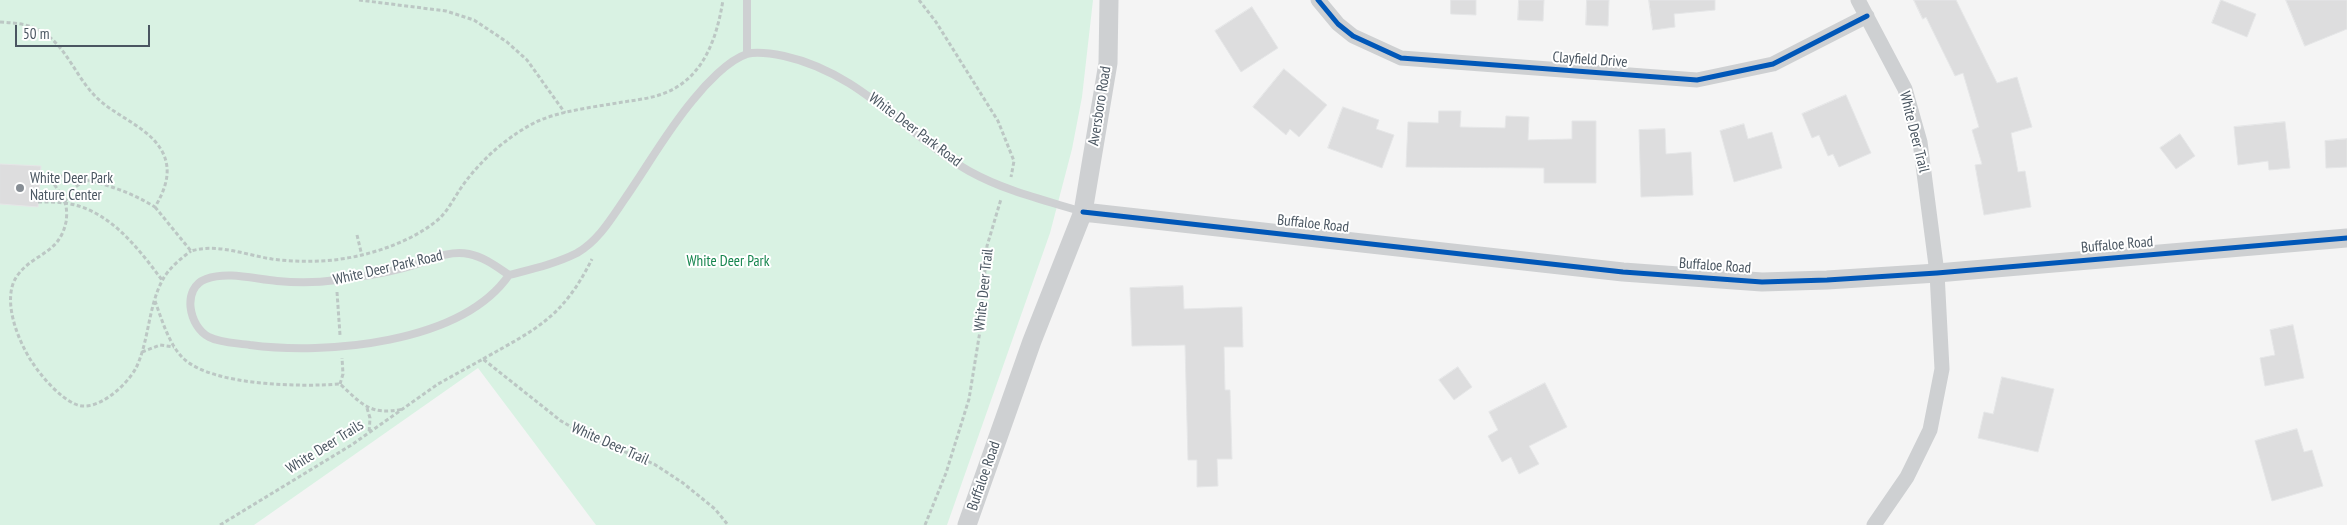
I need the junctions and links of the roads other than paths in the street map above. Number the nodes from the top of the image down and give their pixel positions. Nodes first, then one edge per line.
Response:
1 (747, 0) edge
2 (1109, 0) edge
3 (1318, 0) edge
4 (1858, 0) edge
5 (1867, 16) junction
6 (747, 54) junction
7 (1083, 212) junction
8 (2347, 238) edge
9 (1937, 273) junction
10 (509, 275) junction
11 (967, 525) edge
12 (1874, 525) edge

1 - 6 lane
2 - 7 street, Aversboro Road
3 - 5 street, Clayfield Drive
4 - 5 street, White Deer Trail
5 - 9 street, White Deer Trail
6 - 7 lane, White Deer Park Road
6 - 10 lane
7 - 9 street, Buffaloe Road
7 - 11 street, Buffaloe Road
8 - 9 street, Buffaloe Road
9 - 12 street, White Deer Trail
10 - 10 lane, White Deer Park Road

